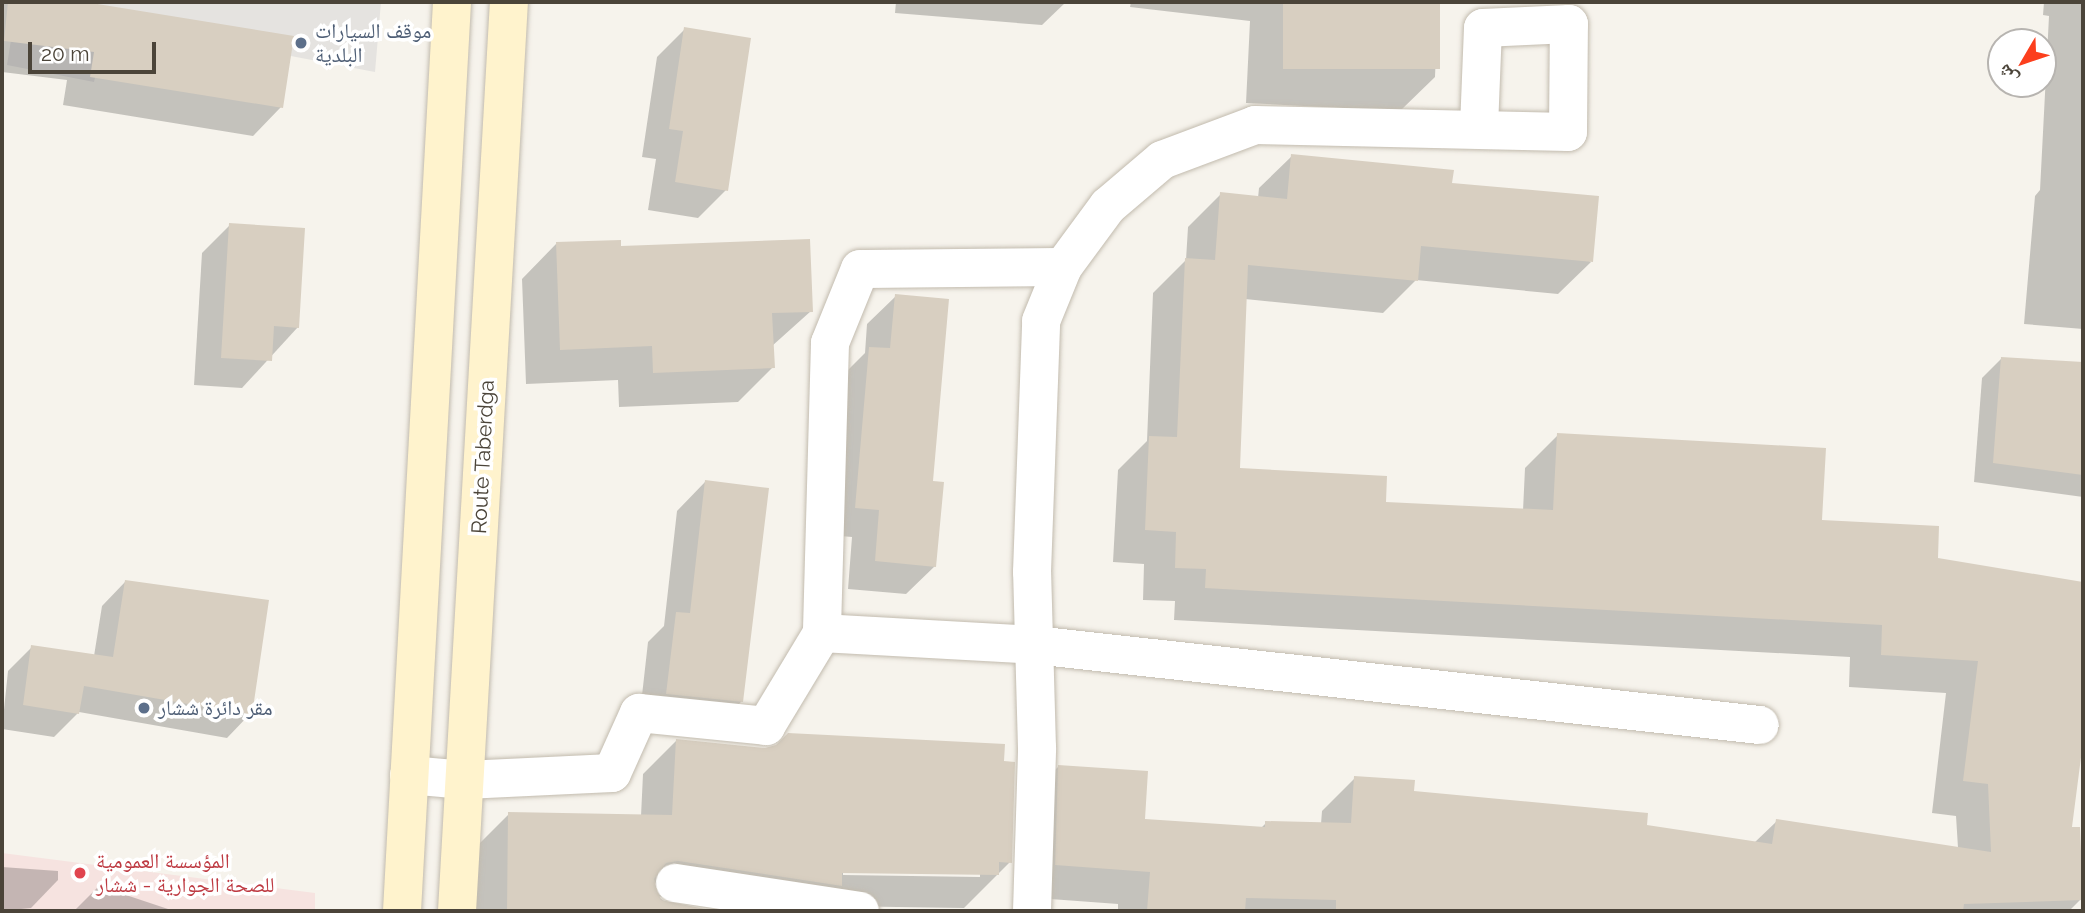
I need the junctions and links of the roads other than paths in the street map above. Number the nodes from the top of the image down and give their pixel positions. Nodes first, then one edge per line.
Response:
1 (452, 2) edge
2 (509, 2) edge
3 (1479, 129) dead end
4 (1063, 267) junction
5 (821, 633) junction
6 (1034, 645) junction
7 (1760, 725) dead end
8 (409, 775) junction
9 (464, 780) junction
10 (676, 883) dead end
11 (402, 911) edge
12 (457, 911) edge
13 (860, 911) edge
14 (1032, 911) edge

1 - 8 main road
2 - 9 main road, Route Taberdga
3 - 4 street
4 - 5 street
4 - 6 street
5 - 6 street
5 - 9 street
6 - 7 street
6 - 14 street
8 - 9 street
8 - 11 main road
9 - 12 main road, Route Taberdga
10 - 13 street

